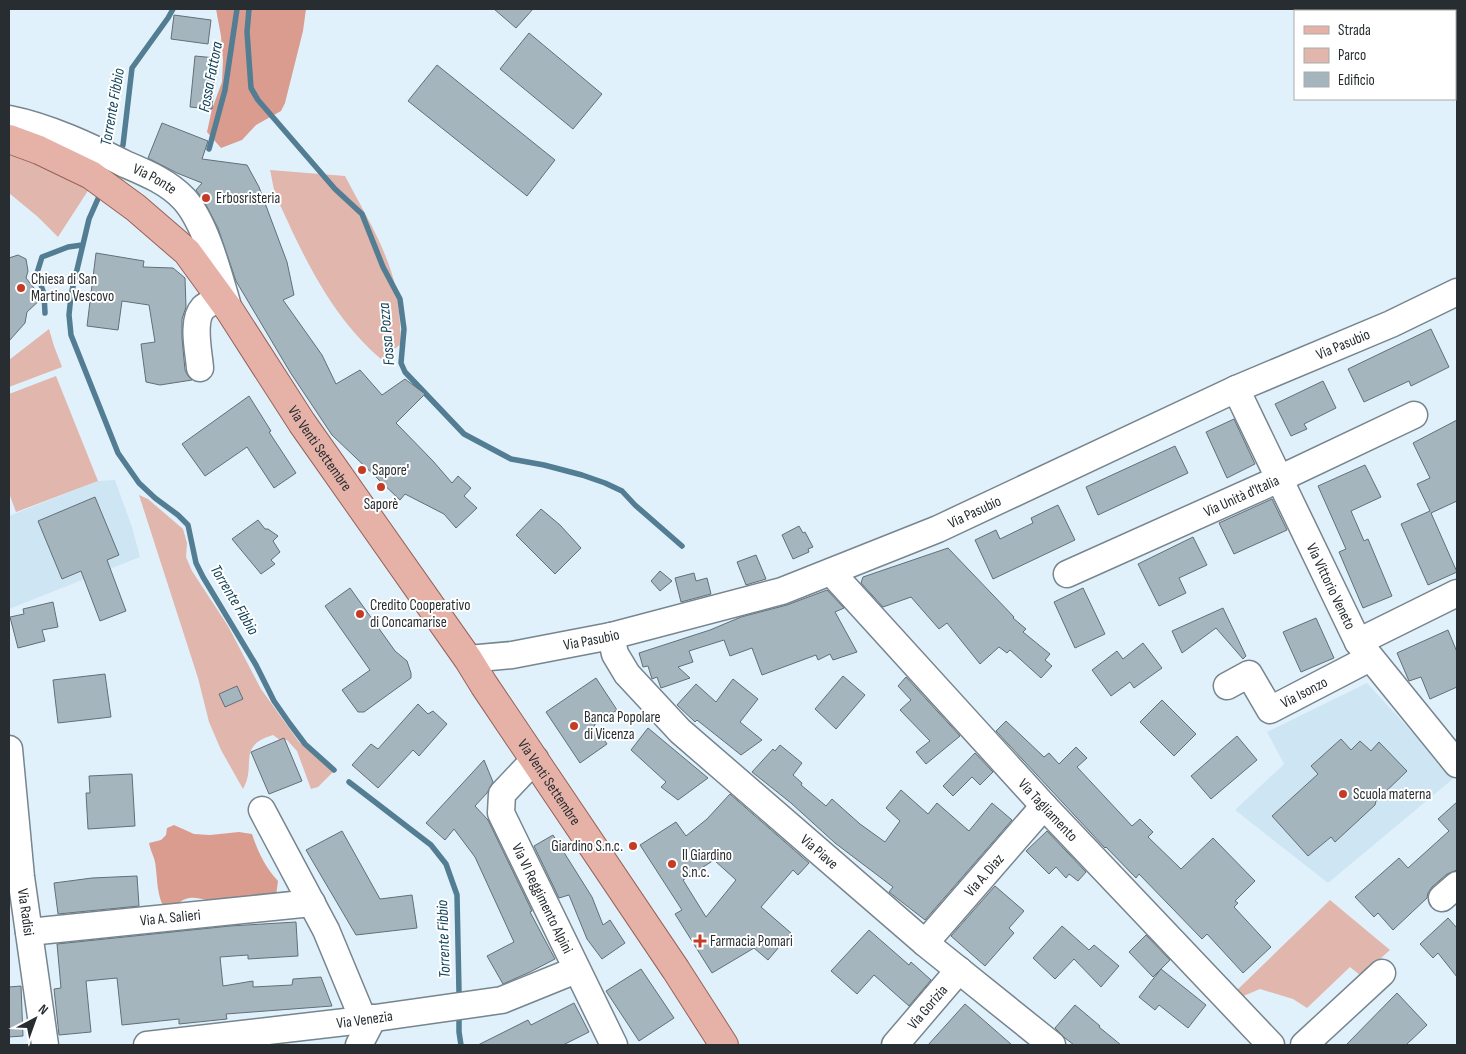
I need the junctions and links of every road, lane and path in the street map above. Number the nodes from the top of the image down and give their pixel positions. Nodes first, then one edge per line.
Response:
1 (9, 119) edge
2 (9, 139) edge
3 (1457, 292) edge
4 (225, 304) junction
5 (200, 368) dead end
6 (1236, 388) junction
7 (1414, 415) dead end
8 (1279, 479) junction
9 (831, 572) junction
10 (1067, 574) dead end
11 (1457, 593) edge
12 (611, 636) junction
13 (1364, 650) junction
14 (468, 659) junction
15 (1227, 686) dead end
16 (9, 748) edge
17 (535, 760) junction
18 (1457, 764) edge
19 (1044, 806) junction
20 (262, 810) dead end
21 (12, 823) edge
22 (312, 903) junction
23 (29, 932) junction
24 (925, 944) junction
25 (576, 970) junction
26 (959, 970) junction
27 (1382, 973) dead end
28 (368, 1019) junction
29 (192, 1043) edge
30 (45, 1045) edge
31 (147, 1045) edge
32 (359, 1045) edge
33 (614, 1045) edge
34 (724, 1045) edge
35 (895, 1045) edge
36 (1052, 1045) edge
37 (1271, 1045) edge
38 (1304, 1045) edge

1 - 4 street, Via Ponte
2 - 4 main road, Via Venti Settembre
3 - 6 street, Via Pasubio
4 - 5 street
4 - 14 main road, Via Venti Settembre
6 - 8 street, Via Vittorio Veneto
6 - 9 street, Via Pasubio
7 - 8 street, Via Unità d'Italia
8 - 10 street, Via Unità d'Italia
8 - 13 street, Via Vittorio Veneto
9 - 12 street, Via Pasubio
9 - 19 street, Via Tagliamento
11 - 13 street, Via Isonzo
12 - 14 street, Via Pasubio
12 - 24 street, Via Piave
13 - 15 street, Via Isonzo
13 - 18 street, Via Vittorio Veneto
14 - 17 main road, Via Venti Settembre
16 - 21 street, Via Radisi
17 - 25 street, Via VI Reggimento Alpini
17 - 34 main road, Via Venti Settembre
19 - 24 street, Via A. Diaz
19 - 37 street, Via Tagliamento
20 - 22 street
21 - 23 street, Via Radisi
22 - 23 street, Via A. Salieri
22 - 28 street
23 - 30 street, Via Radisi
24 - 26 street, Via Piave
25 - 28 street, Via Venezia
25 - 33 street, Via VI Reggimento Alpini
26 - 35 street, Via Gorizia
26 - 36 street, Via Piave
27 - 38 street
28 - 29 street, Via Venezia
28 - 32 street
29 - 31 street, Via Venezia

